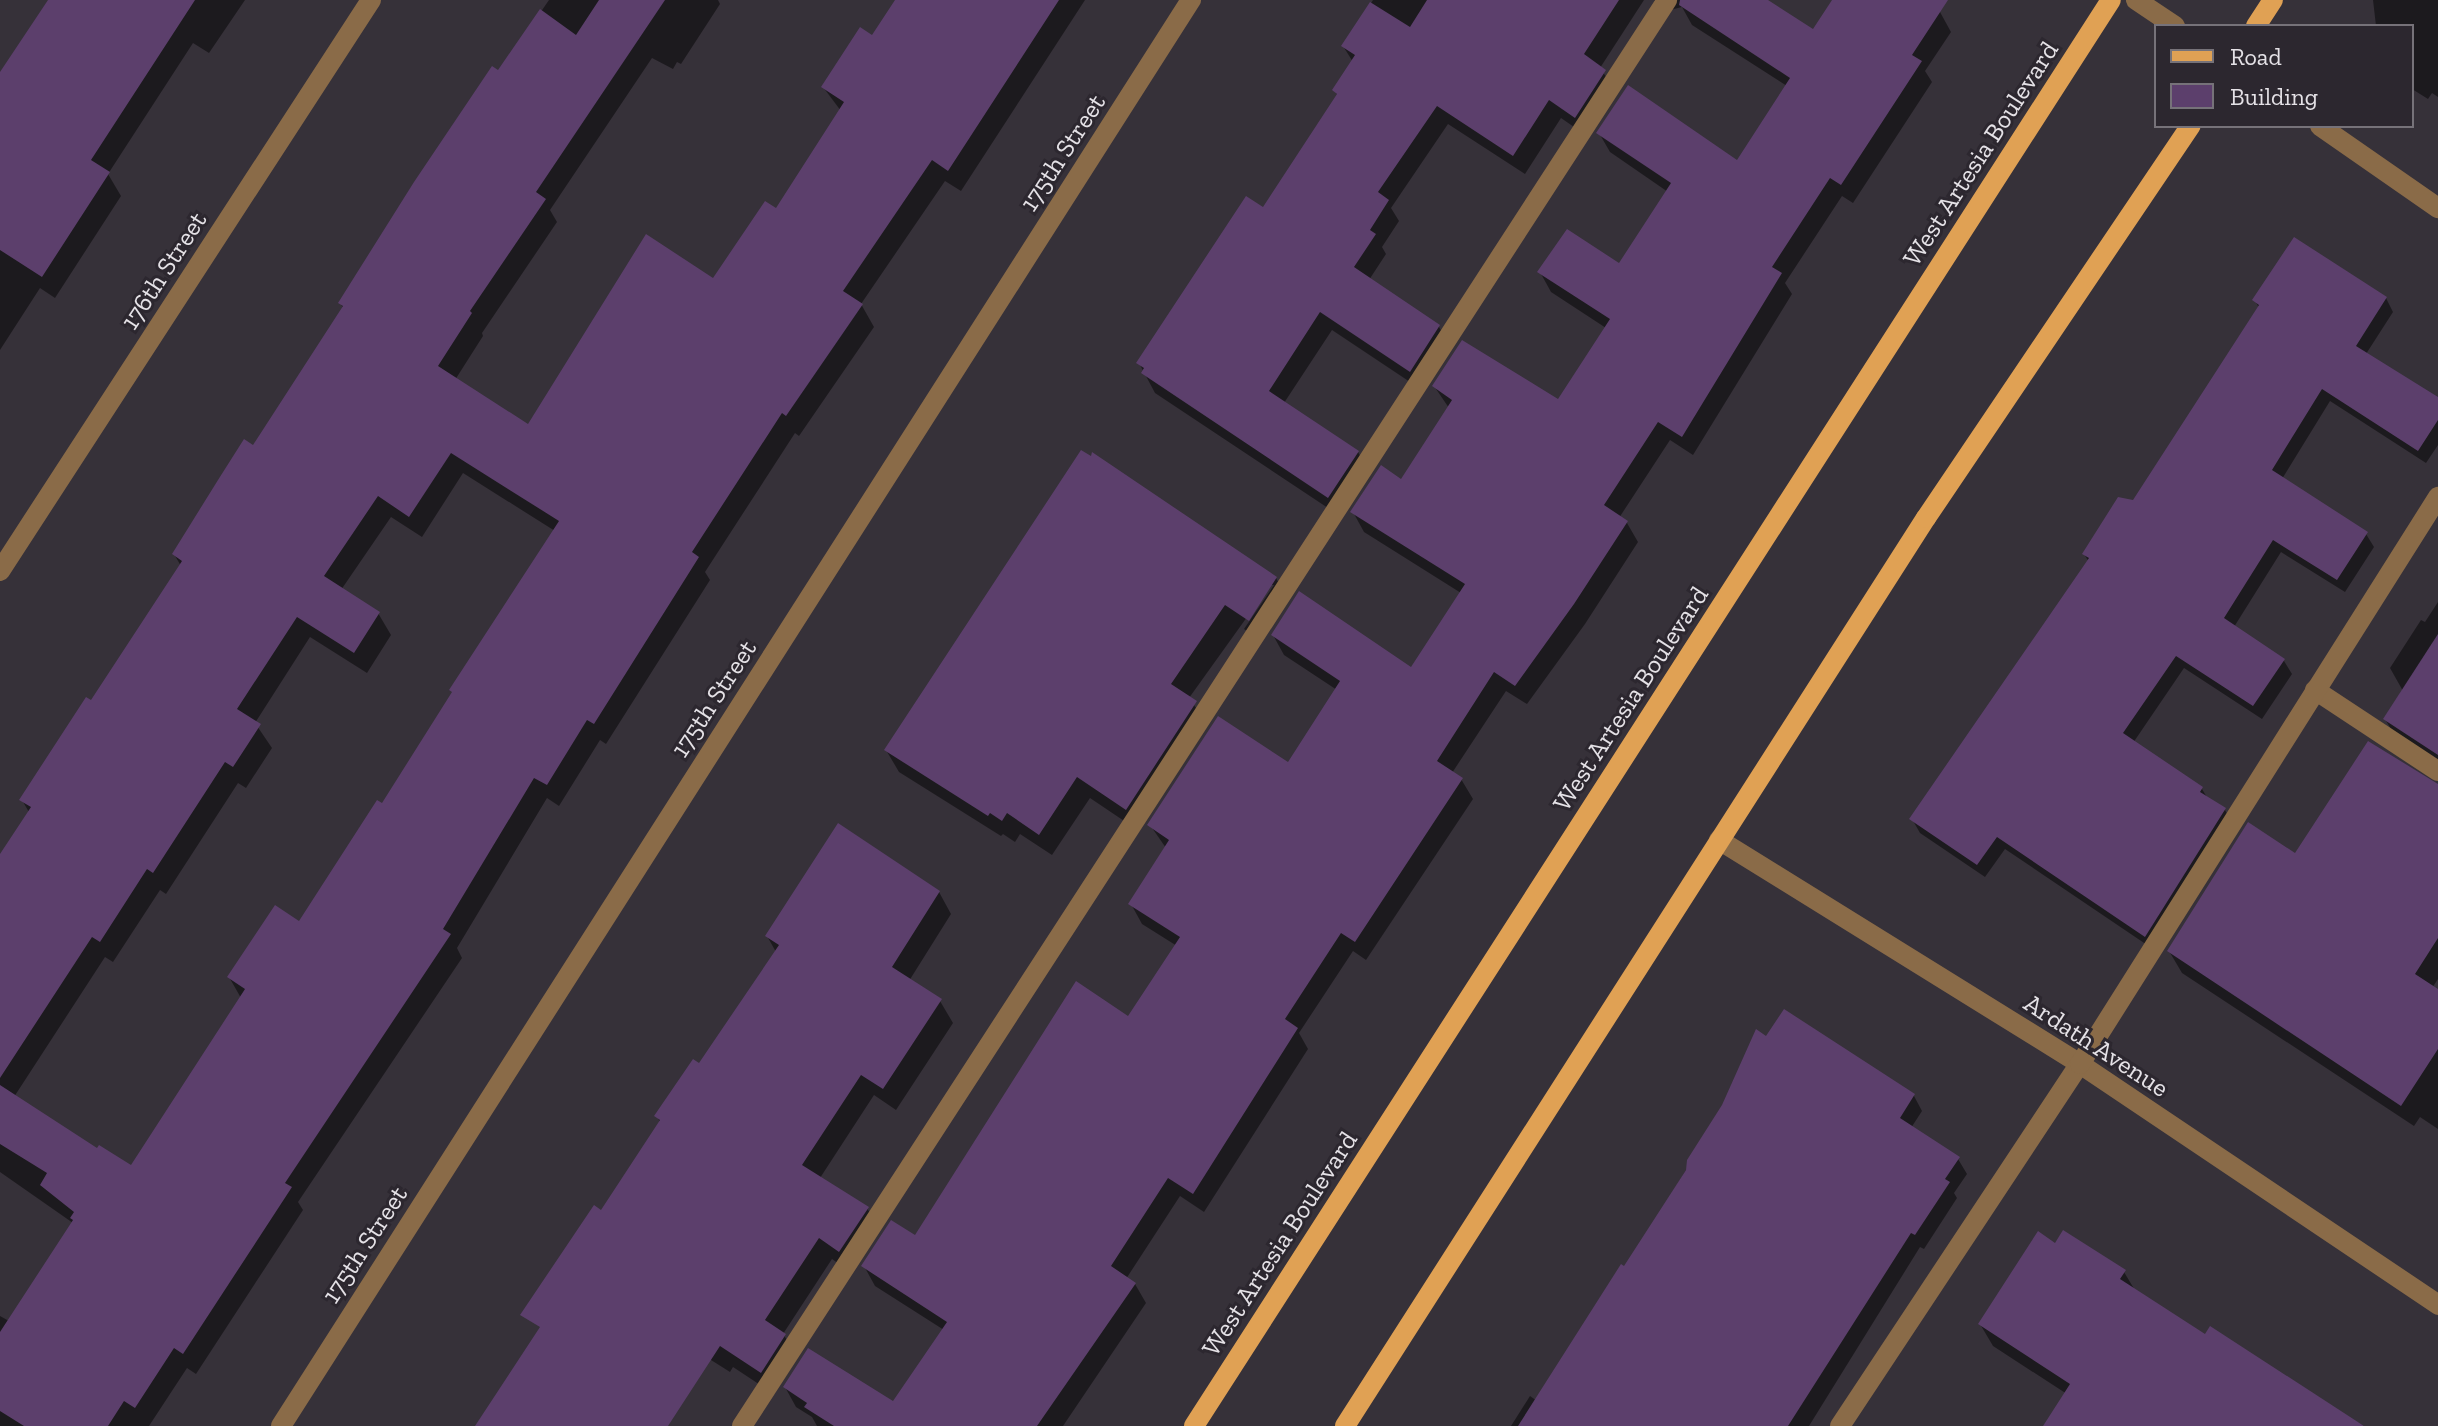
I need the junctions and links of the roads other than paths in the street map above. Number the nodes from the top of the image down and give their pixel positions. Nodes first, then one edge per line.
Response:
1 (371, 0) edge
2 (1191, 0) edge
3 (1667, 0) edge
4 (2111, 0) edge
5 (2136, 0) edge
6 (2273, 0) edge
7 (2172, 24) edge
8 (2257, 24) edge
9 (2189, 128) edge
10 (2323, 128) edge
11 (2438, 208) edge
12 (2438, 497) edge
13 (0, 571) edge
14 (2315, 690) junction
15 (2438, 771) edge
16 (1719, 840) junction
17 (2080, 1064) junction
18 (2438, 1305) edge
19 (281, 1426) edge
20 (742, 1426) edge
21 (1194, 1426) edge
22 (1345, 1426) edge
23 (1840, 1426) edge

1 - 13 street, 176th Street
2 - 19 street, 175th Street
3 - 20 street
4 - 21 main road, West Artesia Boulevard
5 - 7 street
6 - 8 main road
9 - 16 main road
10 - 11 street
12 - 14 street
14 - 15 street
14 - 17 street
16 - 17 street, Ardath Avenue
16 - 22 main road
17 - 18 street, Ardath Avenue
17 - 23 street

